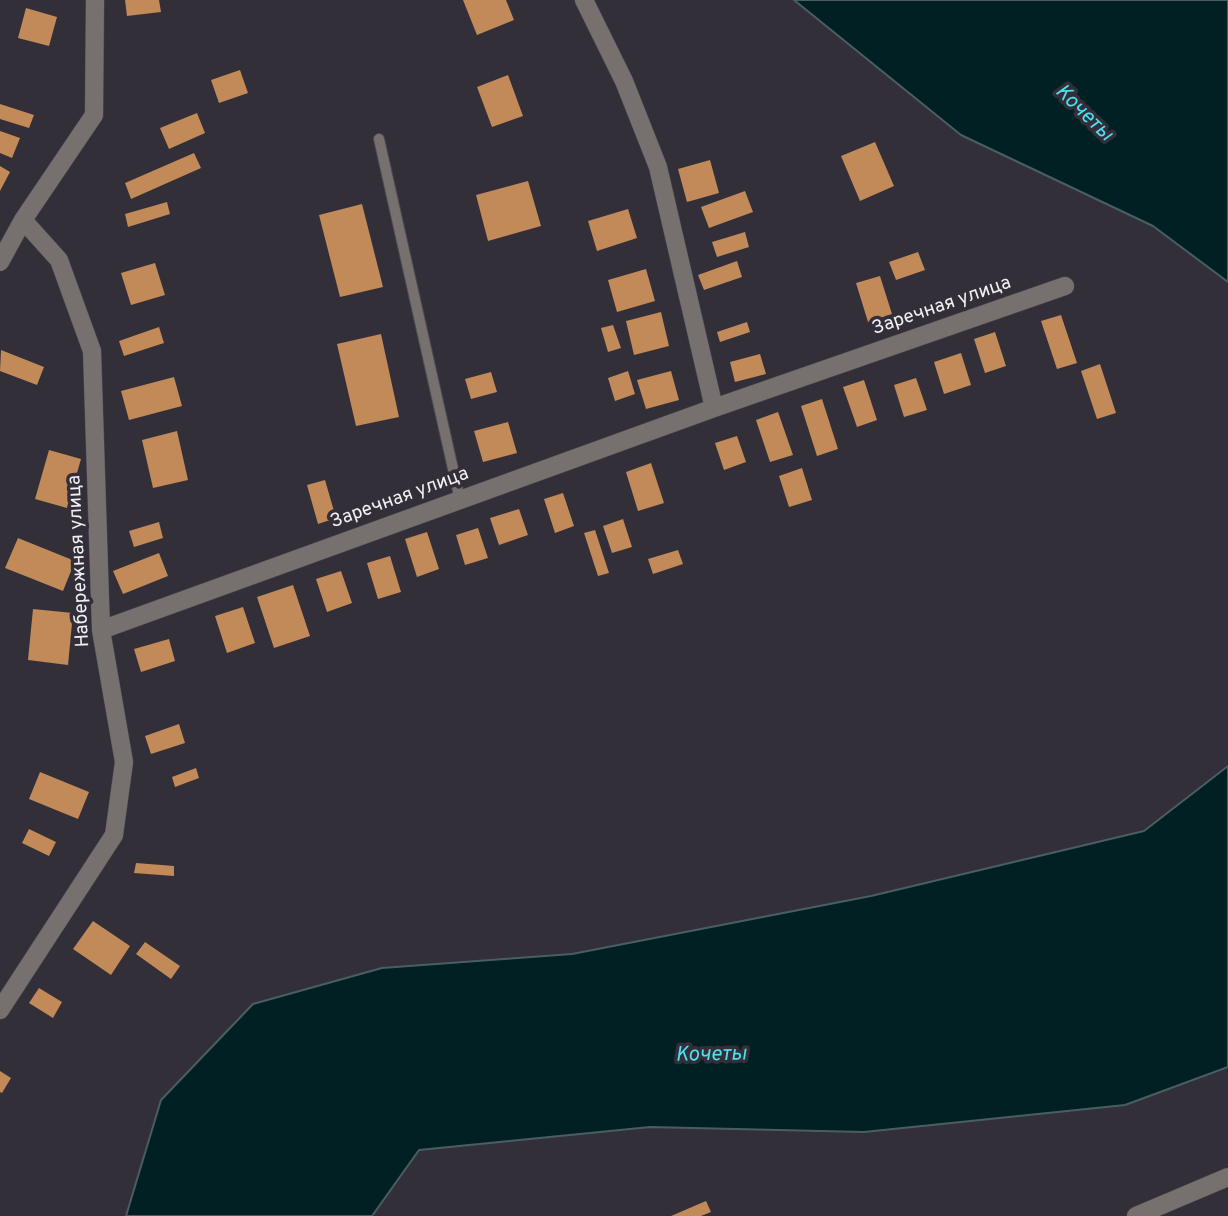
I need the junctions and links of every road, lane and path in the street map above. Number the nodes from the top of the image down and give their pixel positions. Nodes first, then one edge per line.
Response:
1 (95, 0) edge
2 (584, 0) edge
3 (379, 139) dead end
4 (23, 220) junction
5 (0, 262) edge
6 (1065, 286) dead end
7 (714, 408) junction
8 (460, 500) junction
9 (101, 630) junction
10 (0, 1010) edge
11 (1228, 1177) edge
12 (1136, 1216) edge

1 - 4 street
2 - 7 street
3 - 8 lane
4 - 5 street
4 - 9 street, Набережная улица
6 - 7 street, Заречная улица
7 - 8 street, Заречная улица
8 - 9 street, Заречная улица
9 - 10 street, Набережная улица
11 - 12 street

